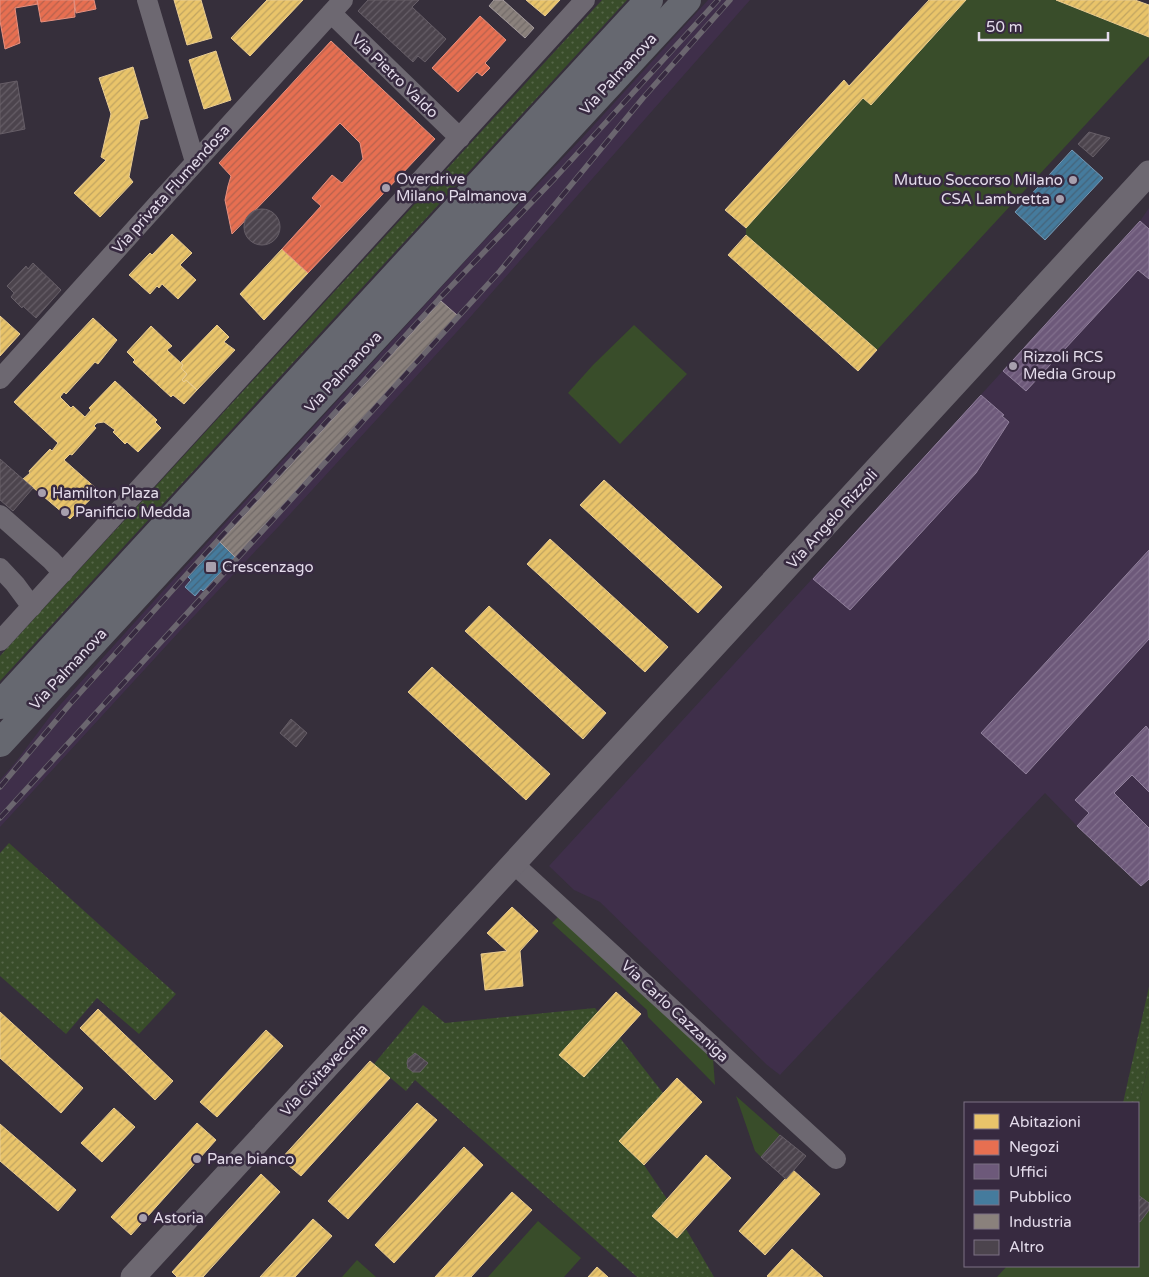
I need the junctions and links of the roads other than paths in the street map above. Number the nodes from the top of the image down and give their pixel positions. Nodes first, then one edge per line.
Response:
1 (147, 0) edge
2 (585, 0) edge
3 (649, 0) edge
4 (687, 0) edge
5 (337, 7) edge
6 (460, 138) junction
7 (195, 162) junction
8 (1149, 173) edge
9 (0, 380) edge
10 (0, 515) edge
11 (0, 568) edge
12 (62, 573) junction
13 (32, 607) junction
14 (1, 639) edge
15 (0, 705) edge
16 (0, 743) edge
17 (514, 864) junction
18 (836, 1159) dead end
19 (133, 1277) edge

1 - 7 street
2 - 6 street
3 - 15 highway, Via Palmanova
4 - 16 highway, Via Palmanova
5 - 6 street, Via Pietro Valdo
5 - 7 street, Via privata Flumendosa
6 - 12 street
7 - 9 street, Via privata Flumendosa
8 - 17 street, Via Angelo Rizzoli
10 - 12 street
11 - 13 street
12 - 13 street
13 - 14 street
17 - 18 street, Via Carlo Cazzaniga
17 - 19 street, Via Civitavecchia

